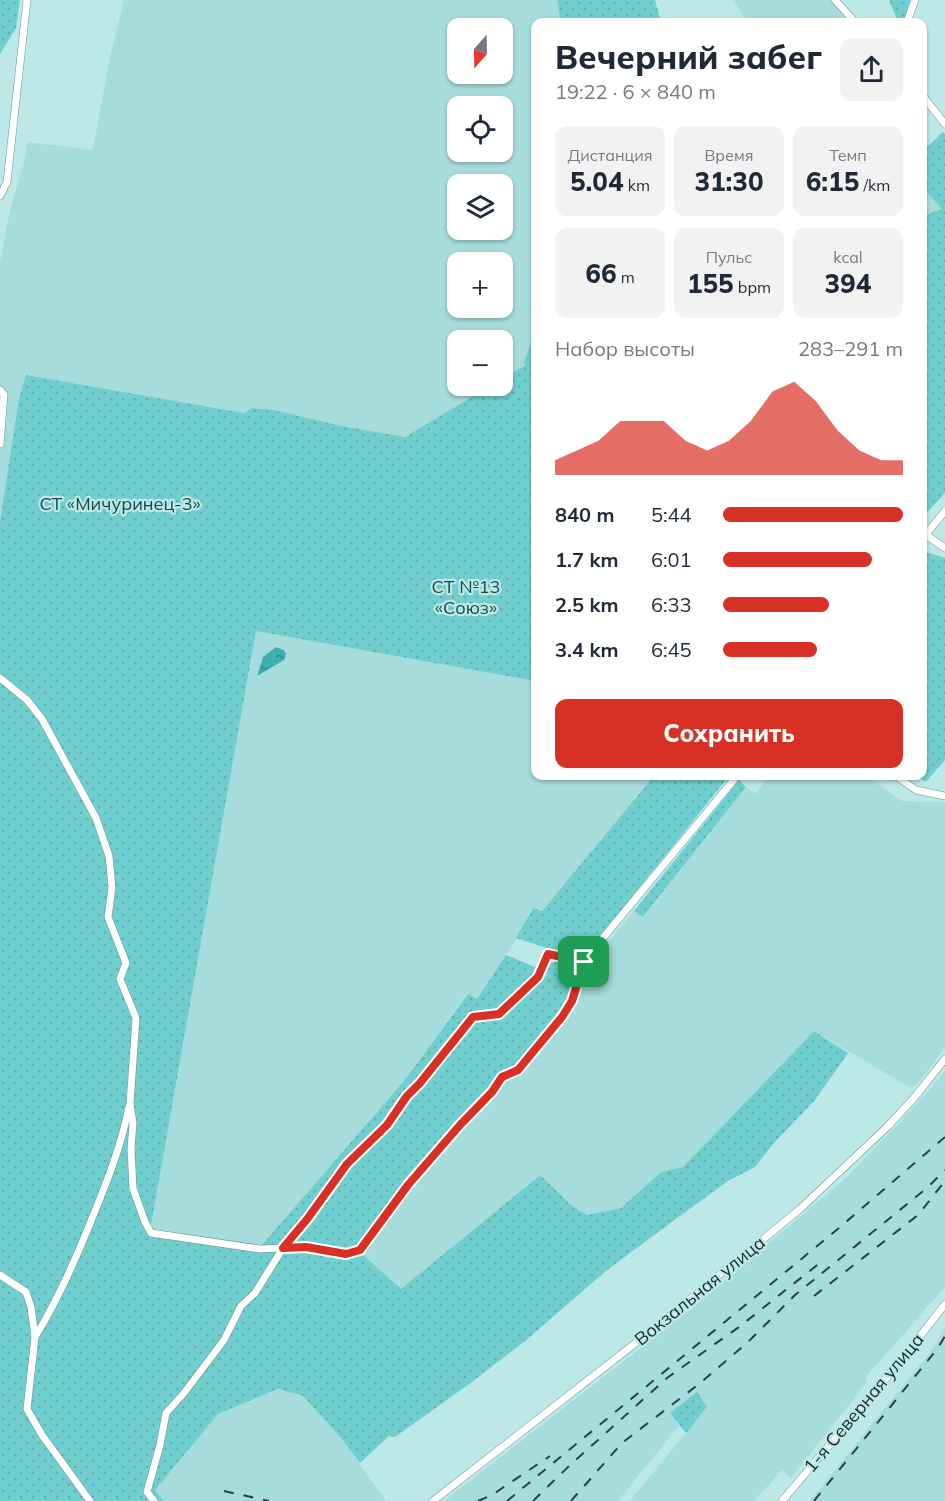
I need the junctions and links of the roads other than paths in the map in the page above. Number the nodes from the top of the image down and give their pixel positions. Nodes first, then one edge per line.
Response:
1 (27, 0) edge
2 (835, 0) edge
3 (915, 0) edge
4 (851, 18) edge
5 (908, 18) edge
6 (927, 101) edge
7 (945, 124) edge
8 (0, 196) edge
9 (0, 390) edge
10 (0, 444) edge
11 (945, 511) edge
12 (927, 533) edge
13 (927, 539) edge
14 (945, 548) edge
15 (0, 678) edge
16 (734, 780) edge
17 (902, 780) edge
18 (945, 796) edge
19 (584, 962) junction
20 (945, 1059) edge
21 (130, 1104) junction
22 (283, 1248) junction
23 (0, 1275) edge
24 (945, 1304) edge
25 (35, 1337) junction
26 (90, 1501) edge
27 (154, 1501) edge
28 (433, 1501) edge
29 (782, 1501) edge

1 - 8 street
2 - 4 street
3 - 5 street
6 - 7 street
9 - 10 street
11 - 12 street
13 - 14 street
15 - 21 street
16 - 19 street
17 - 18 street
19 - 22 street
19 - 22 street
20 - 28 street, Вокзальная улица
21 - 22 street
21 - 25 street
22 - 27 street
23 - 25 street
24 - 29 street, 1-я Северная улица
25 - 26 street

